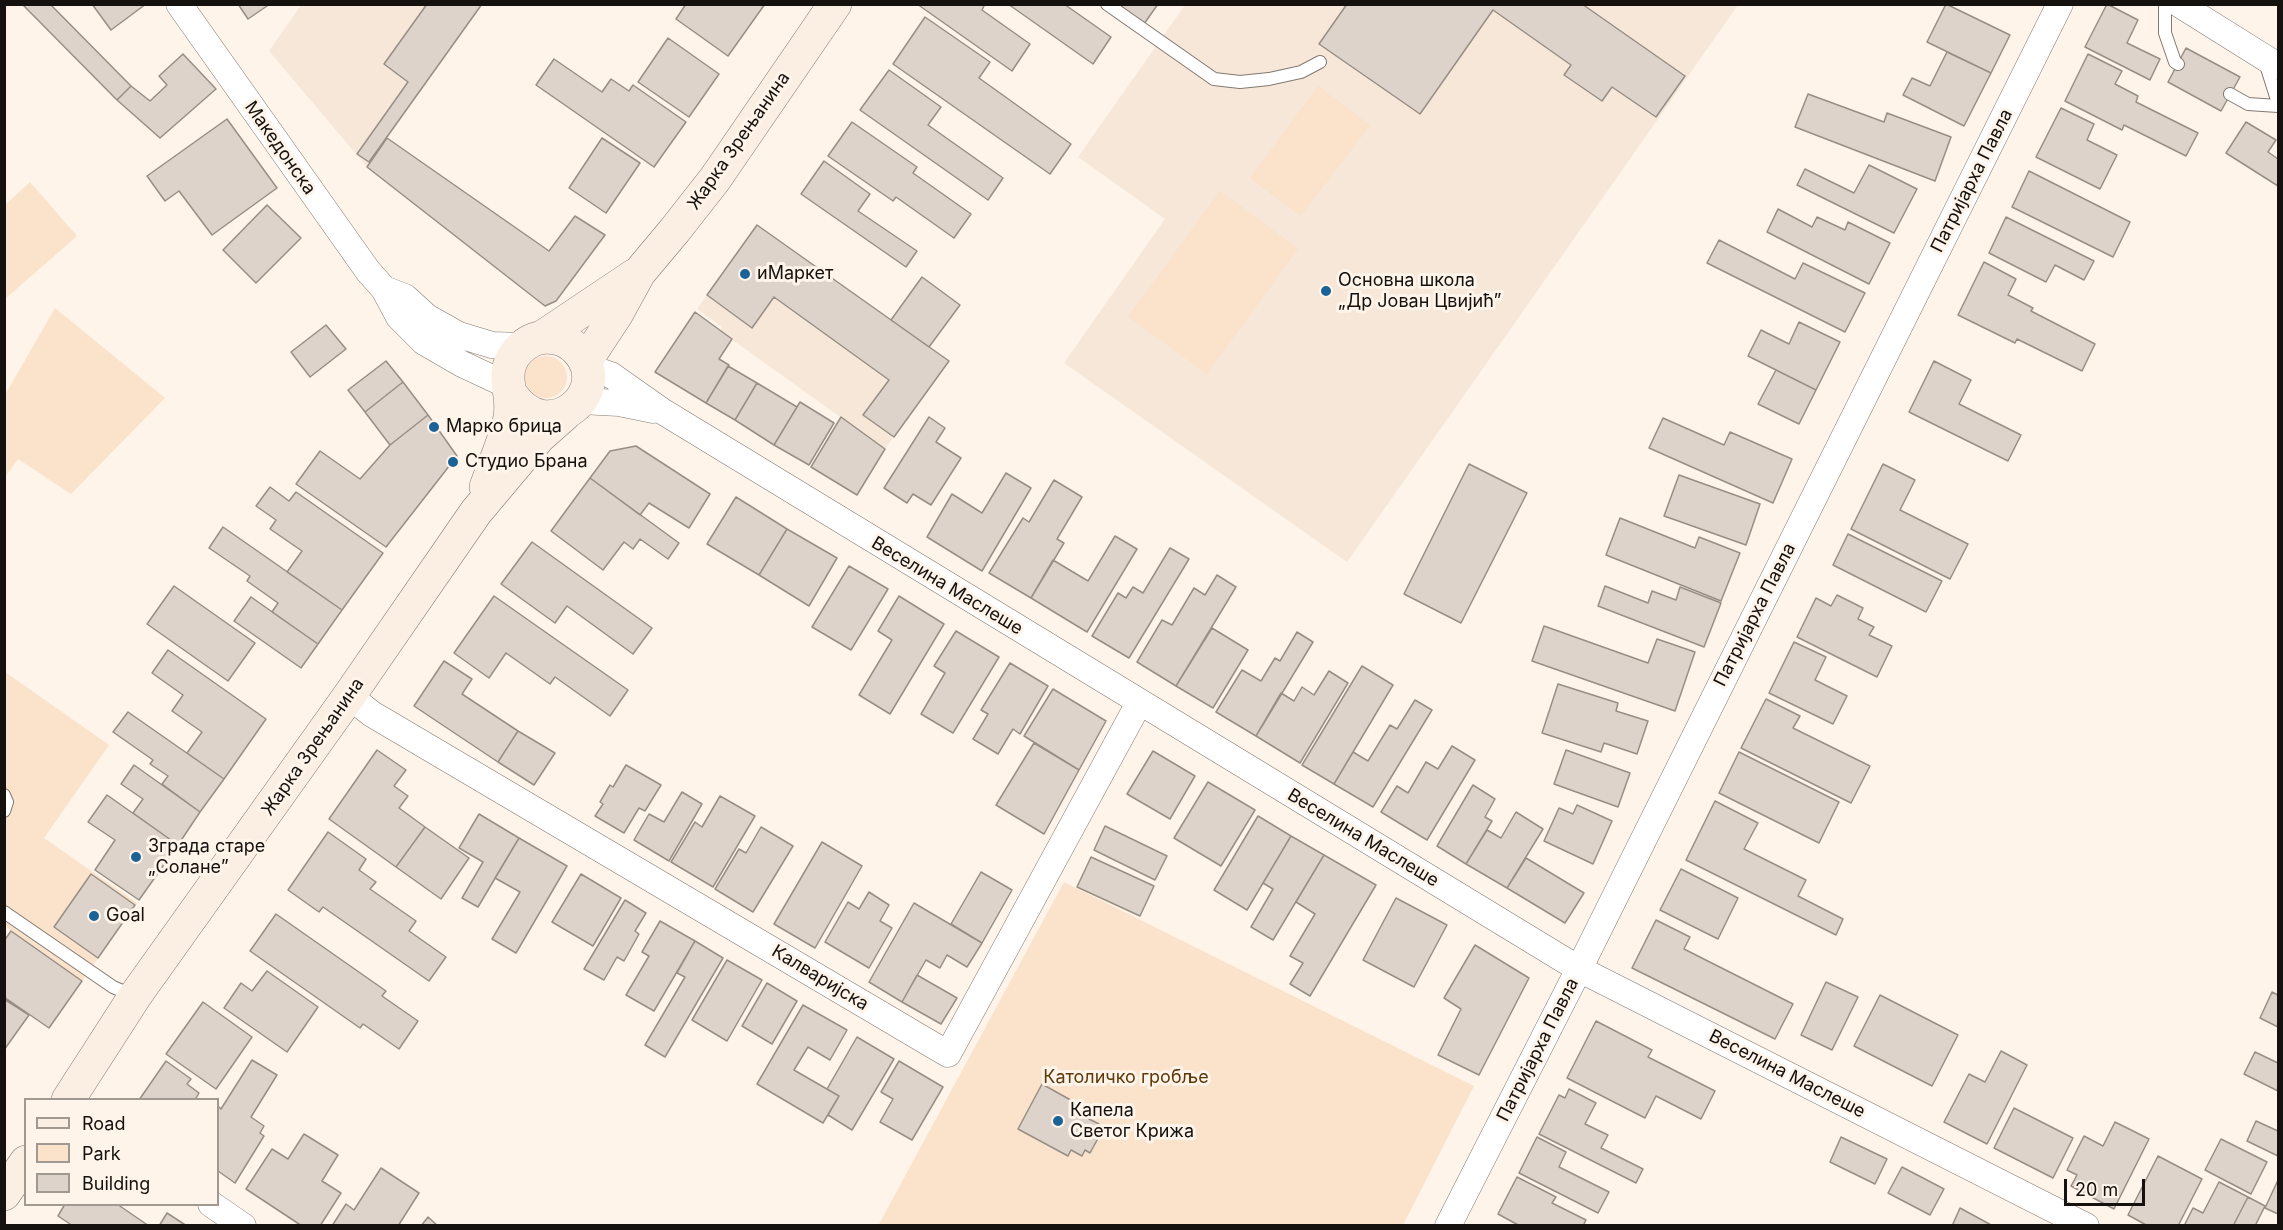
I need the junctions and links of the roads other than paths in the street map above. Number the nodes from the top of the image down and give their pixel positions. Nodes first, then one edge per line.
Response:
1 (179, 4) edge
2 (835, 4) edge
3 (1107, 4) edge
4 (2060, 4) edge
5 (2165, 4) edge
6 (2180, 4) edge
7 (1320, 62) dead end
8 (2271, 62) edge
9 (2178, 64) dead end
10 (2230, 94) dead end
11 (2278, 105) edge
12 (639, 273) junction
13 (384, 289) junction
14 (532, 342) junction
15 (586, 365) junction
16 (510, 390) junction
17 (573, 407) junction
18 (662, 411) junction
19 (476, 512) junction
20 (349, 696) junction
21 (1139, 703) junction
22 (4, 795) edge
23 (4, 811) edge
24 (4, 912) edge
25 (1579, 969) junction
26 (135, 996) junction
27 (69, 1098) edge
28 (24, 1165) edge
29 (4, 1194) edge
30 (214, 1206) edge
31 (243, 1226) edge
32 (1449, 1226) edge
33 (2086, 1226) edge

1 - 13 street, Македонска
2 - 12 main road, Жарка Зрењанина
3 - 7 lane
4 - 25 street, Патријарха Павла
5 - 9 lane
6 - 8 street
8 - 11 lane
10 - 11 lane
12 - 14 main road, Жарка Зрењанина
12 - 15 main road, Жарка Зрењанина
13 - 14 street, Македонска
13 - 16 street, Македонска
14 - 15 main road
14 - 16 main road, Жарка Зрењанина
15 - 17 main road, Жарка Зрењанина
15 - 18 street, Веселина Маслеше
16 - 17 main road
16 - 19 main road, Жарка Зрењанина
17 - 18 street, Веселина Маслеше
17 - 19 main road, Жарка Зрењанина
18 - 21 street, Веселина Маслеше
19 - 20 main road, Жарка Зрењанина
20 - 21 street, Калваријска
20 - 26 main road, Жарка Зрењанина
21 - 25 street, Веселина Маслеше
22 - 23 lane
24 - 26 lane
25 - 32 street, Патријарха Павла
25 - 33 street, Веселина Маслеше
26 - 27 main road, Жарка Зрењанина
28 - 29 main road
30 - 31 street

